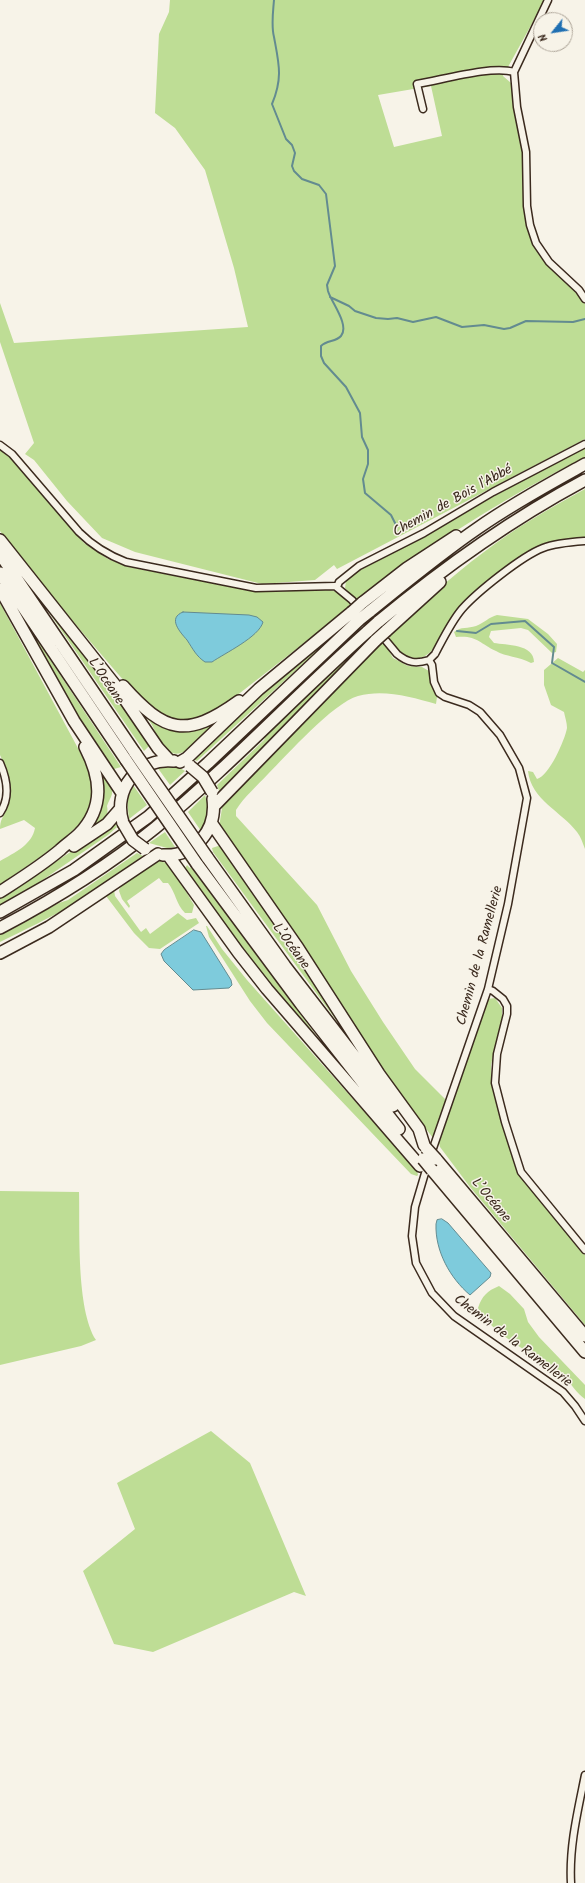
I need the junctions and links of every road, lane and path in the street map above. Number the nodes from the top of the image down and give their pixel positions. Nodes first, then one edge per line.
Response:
1 (548, 0) edge
2 (514, 72) junction
3 (423, 109) dead end
4 (585, 299) edge
5 (585, 444) edge
6 (0, 446) edge
7 (585, 464) edge
8 (585, 480) edge
9 (488, 537) junction
10 (0, 540) edge
11 (585, 541) edge
12 (0, 554) edge
13 (0, 573) edge
14 (337, 587) junction
15 (0, 589) edge
16 (366, 607) junction
17 (429, 660) junction
18 (96, 661) junction
19 (259, 689) junction
20 (74, 721) junction
21 (131, 756) junction
22 (0, 763) edge
23 (180, 763) junction
24 (122, 793) junction
25 (214, 806) junction
26 (120, 809) junction
27 (0, 813) edge
28 (212, 824) junction
29 (163, 854) junction
30 (47, 861) junction
31 (0, 892) edge
32 (0, 912) edge
33 (66, 915) junction
34 (0, 928) edge
35 (0, 945) edge
36 (0, 953) edge
37 (488, 989) junction
38 (425, 1146) junction
39 (422, 1163) junction
40 (585, 1250) edge
41 (585, 1336) edge
42 (585, 1352) edge
43 (585, 1421) edge
44 (585, 1775) edge
45 (571, 1883) edge

1 - 2 street
2 - 3 street
2 - 4 street
5 - 14 street, Chemin de Bois l'Abbé
6 - 14 street
7 - 16 highway
8 - 9 highway
9 - 25 highway, bridge
9 - 34 highway, bridge
10 - 18 highway
11 - 17 street
12 - 21 highway, L’Océane
13 - 21 highway, L’Océane
14 - 17 street
15 - 20 highway
16 - 19 highway, bridge
16 - 32 highway, bridge
17 - 37 street, Chemin de la Ramellerie
18 - 19 highway
18 - 23 highway
19 - 23 highway
20 - 24 highway
20 - 30 highway
21 - 38 highway, L’Océane, bridge
21 - 39 highway, L’Océane, bridge
22 - 27 street
23 - 24 highway
23 - 25 highway, bridge
24 - 26 highway
25 - 28 highway
26 - 29 highway, bridge
26 - 30 highway
28 - 29 highway
28 - 38 highway
29 - 33 highway
29 - 39 highway
30 - 31 highway
33 - 35 highway
33 - 36 highway
37 - 40 street
37 - 43 street, Chemin de la Ramellerie
38 - 41 highway, L’Océane, bridge
39 - 42 highway, L’Océane, bridge
44 - 45 street

